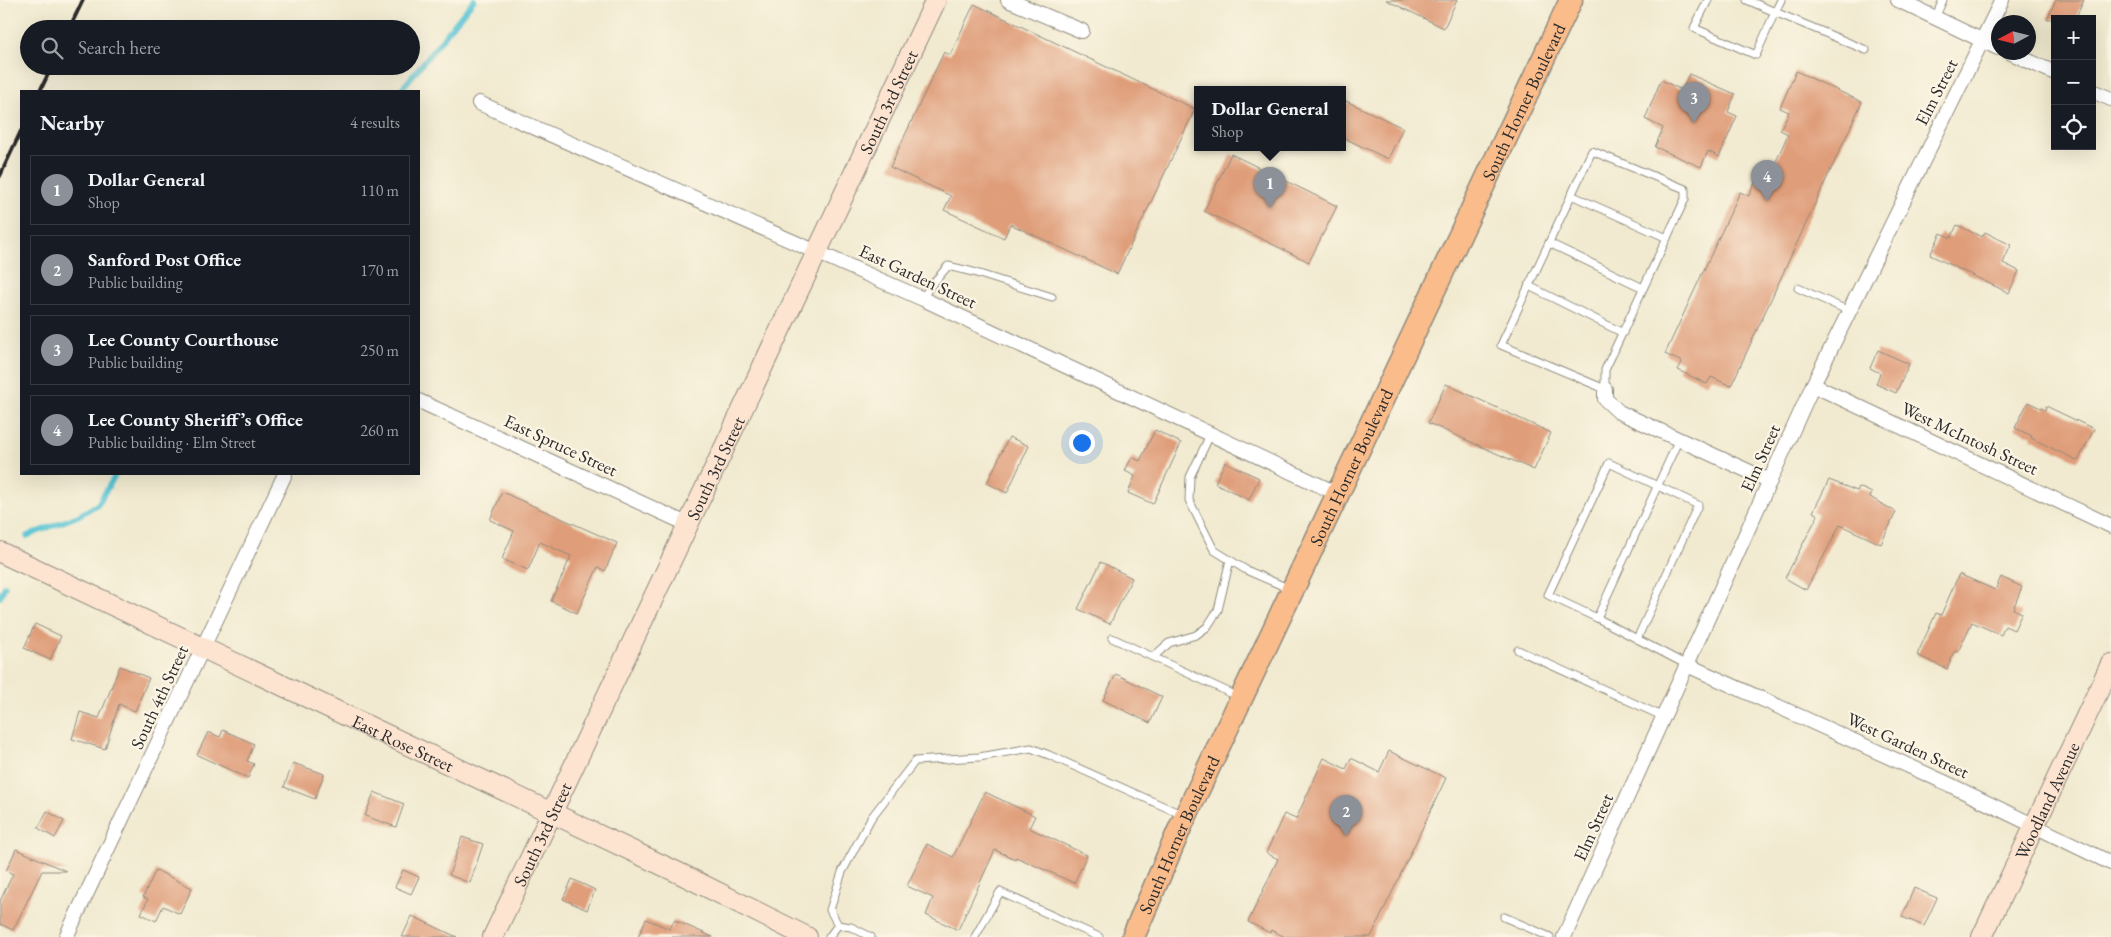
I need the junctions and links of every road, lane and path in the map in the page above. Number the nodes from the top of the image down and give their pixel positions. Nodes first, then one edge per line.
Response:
1 (936, 0) edge
2 (1008, 0) edge
3 (1570, 0) edge
4 (1708, 0) edge
5 (1747, 0) edge
6 (1780, 0) edge
7 (1898, 0) edge
8 (1943, 0) edge
9 (2002, 0) edge
10 (1775, 12) junction
11 (1935, 18) junction
12 (1082, 31) dead end
13 (1983, 40) junction
14 (1991, 44) edge
15 (1866, 50) dead end
16 (2026, 60) edge
17 (2051, 72) edge
18 (2096, 93) edge
19 (2111, 99) edge
20 (479, 103) dead end
21 (1572, 194) junction
22 (1667, 238) junction
23 (1549, 242) junction
24 (817, 250) junction
25 (1529, 286) junction
26 (1644, 288) junction
27 (1798, 288) dead end
28 (1052, 297) dead end
29 (922, 299) junction
30 (1849, 311) junction
31 (1622, 333) junction
32 (1813, 385) junction
33 (1605, 389) junction
34 (420, 401) edge
35 (1211, 433) junction
36 (1679, 440) junction
37 (285, 475) edge
38 (1770, 481) junction
39 (1658, 486) junction
40 (1338, 494) junction
41 (687, 524) junction
42 (2111, 526) edge
43 (0, 552) edge
44 (1230, 560) junction
45 (1292, 590) junction
46 (1597, 618) junction
47 (1112, 638) dead end
48 (1637, 639) junction
49 (203, 649) junction
50 (1518, 650) dead end
51 (1153, 657) junction
52 (2111, 664) edge
53 (1687, 665) junction
54 (1242, 698) junction
55 (1664, 717) junction
56 (551, 813) junction
57 (1186, 816) junction
58 (2034, 826) junction
59 (2111, 863) edge
60 (1504, 917) dead end
61 (838, 925) junction
62 (66, 937) edge
63 (492, 937) edge
64 (807, 937) edge
65 (829, 937) edge
66 (871, 937) edge
67 (975, 937) edge
68 (1099, 937) edge
69 (1133, 937) edge
70 (1550, 937) edge
71 (1564, 937) edge
72 (1982, 937) edge

1 - 24 street, South 3rd Street
2 - 12 street
3 - 40 main road, South Horner Boulevard
4 - 10 lane
5 - 10 lane
6 - 10 lane
7 - 11 street
8 - 11 lane
9 - 13 street, Elm Street
10 - 15 lane
11 - 13 street
13 - 14 street
13 - 30 street, Elm Street
16 - 17 street
18 - 19 street
20 - 24 street, East Garden Street
21 - 22 lane
21 - 22 lane
21 - 23 lane
22 - 26 lane
23 - 25 lane
23 - 26 lane
24 - 29 street, East Garden Street
24 - 41 street, South 3rd Street
25 - 31 lane
25 - 33 lane
26 - 31 lane
27 - 30 lane
28 - 29 lane
29 - 35 street, East Garden Street
30 - 32 street, Elm Street
31 - 33 lane
32 - 38 street, Elm Street
32 - 42 street, West McIntosh Street
33 - 36 street
34 - 41 street, East Spruce Street
35 - 40 street, East Garden Street
35 - 44 lane
36 - 38 street
36 - 39 lane
37 - 49 street, South 4th Street
38 - 53 street, Elm Street
39 - 46 lane
39 - 46 lane
39 - 48 lane
40 - 45 main road, South Horner Boulevard
41 - 56 street, South 3rd Street
43 - 49 street, East Rose Street
44 - 45 lane
44 - 51 lane
45 - 54 main road, South Horner Boulevard
46 - 48 lane
47 - 51 lane
48 - 53 lane
49 - 56 street, East Rose Street
49 - 62 street, South 4th Street
50 - 55 lane
51 - 54 lane
52 - 58 street, Woodland Avenue
53 - 55 street, Elm Street
53 - 58 street, West Garden Street
54 - 57 main road, South Horner Boulevard
55 - 71 street, Elm Street
56 - 63 street, South 3rd Street
56 - 64 street, East Rose Street
57 - 61 lane
57 - 69 main road, South Horner Boulevard
58 - 59 street, West Garden Street
58 - 72 street, Woodland Avenue
60 - 70 lane
61 - 65 lane
61 - 66 lane
67 - 68 lane

